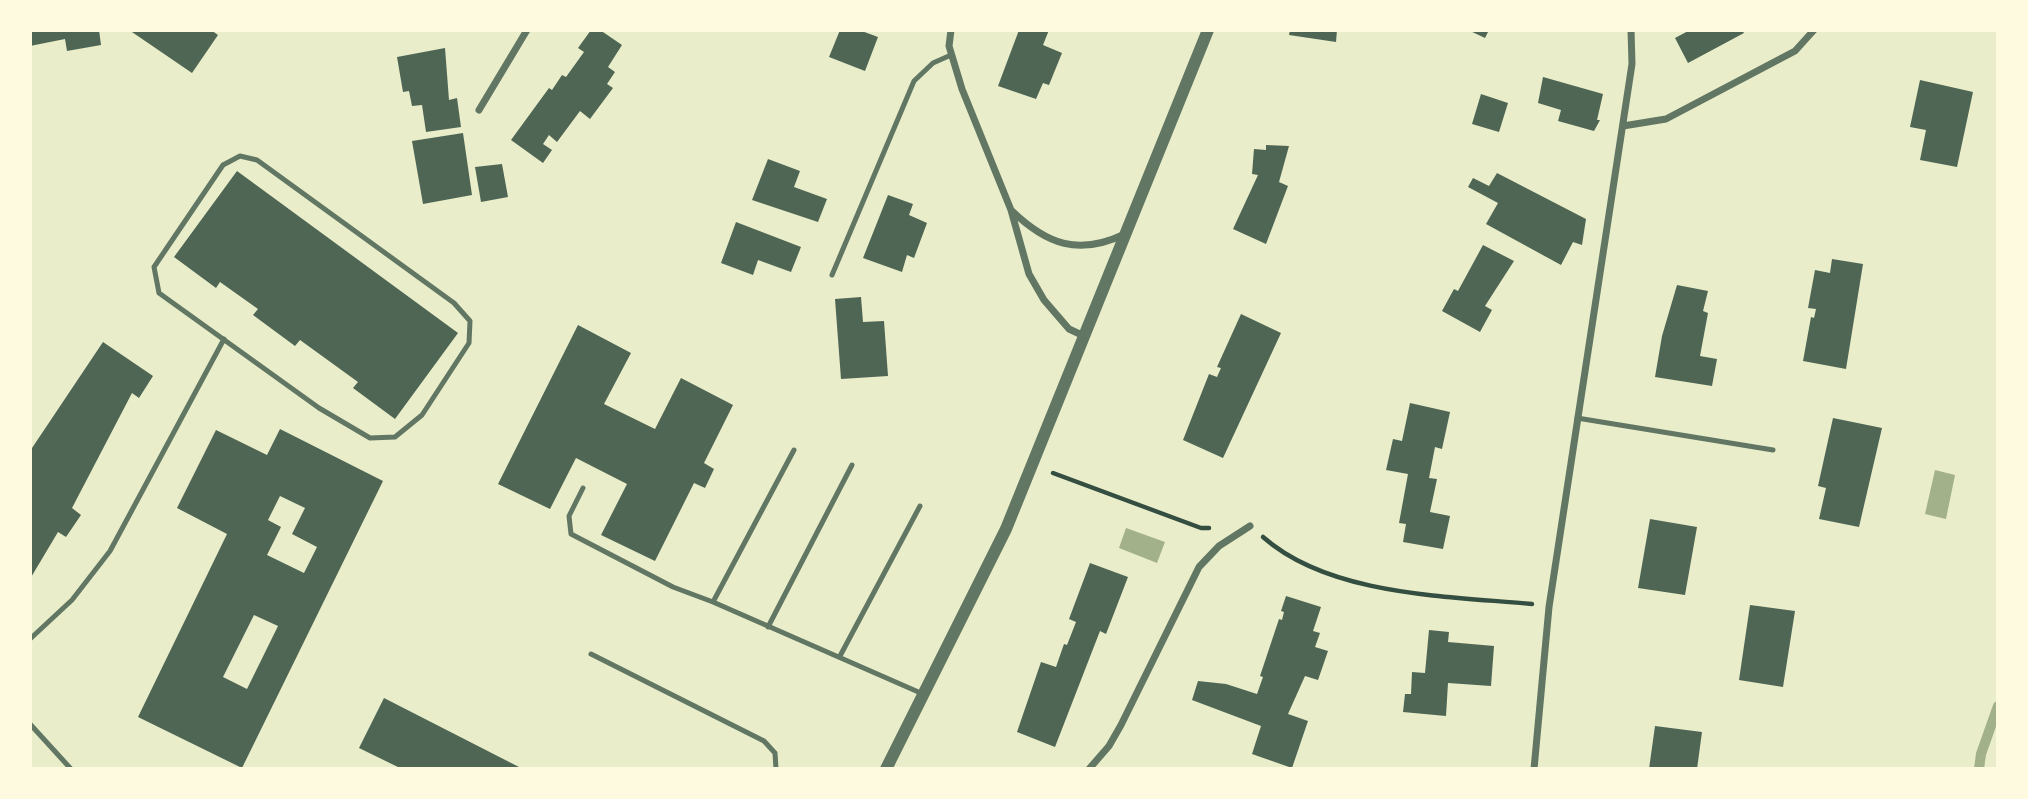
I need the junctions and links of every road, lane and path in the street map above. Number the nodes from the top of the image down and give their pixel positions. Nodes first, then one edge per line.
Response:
1 (527, 30) edge
2 (951, 30) edge
3 (1208, 30) edge
4 (1632, 30) edge
5 (1814, 30) edge
6 (951, 55) junction
7 (479, 110) dead end
8 (1623, 126) junction
9 (1011, 210) junction
10 (1126, 234) junction
11 (832, 275) dead end
12 (1084, 336) junction
13 (224, 340) junction
14 (1577, 418) junction
15 (794, 450) dead end
16 (1773, 450) dead end
17 (852, 465) dead end
18 (1052, 473) dead end
19 (583, 488) dead end
20 (920, 506) dead end
21 (1250, 526) junction
22 (713, 602) junction
23 (1549, 607) junction
24 (768, 627) junction
25 (30, 639) edge
26 (591, 654) dead end
27 (840, 656) junction
28 (925, 695) junction
29 (30, 724) edge
30 (71, 769) edge
31 (776, 769) edge
32 (886, 769) edge
33 (1089, 769) edge
34 (1534, 769) edge

1 - 7 street
2 - 6 street
3 - 10 street
4 - 8 street
5 - 8 street
6 - 9 street
6 - 11 lane
8 - 14 street
9 - 10 street
9 - 12 street
10 - 12 street
12 - 28 street
13 - 13 lane
13 - 25 lane
14 - 16 lane
14 - 23 street
15 - 22 lane
17 - 24 lane
18 - 21 path
19 - 22 lane
20 - 27 lane
21 - 23 path
21 - 33 street
22 - 24 lane
23 - 34 street
24 - 27 lane
26 - 31 lane
27 - 28 lane
28 - 32 street
29 - 30 lane

